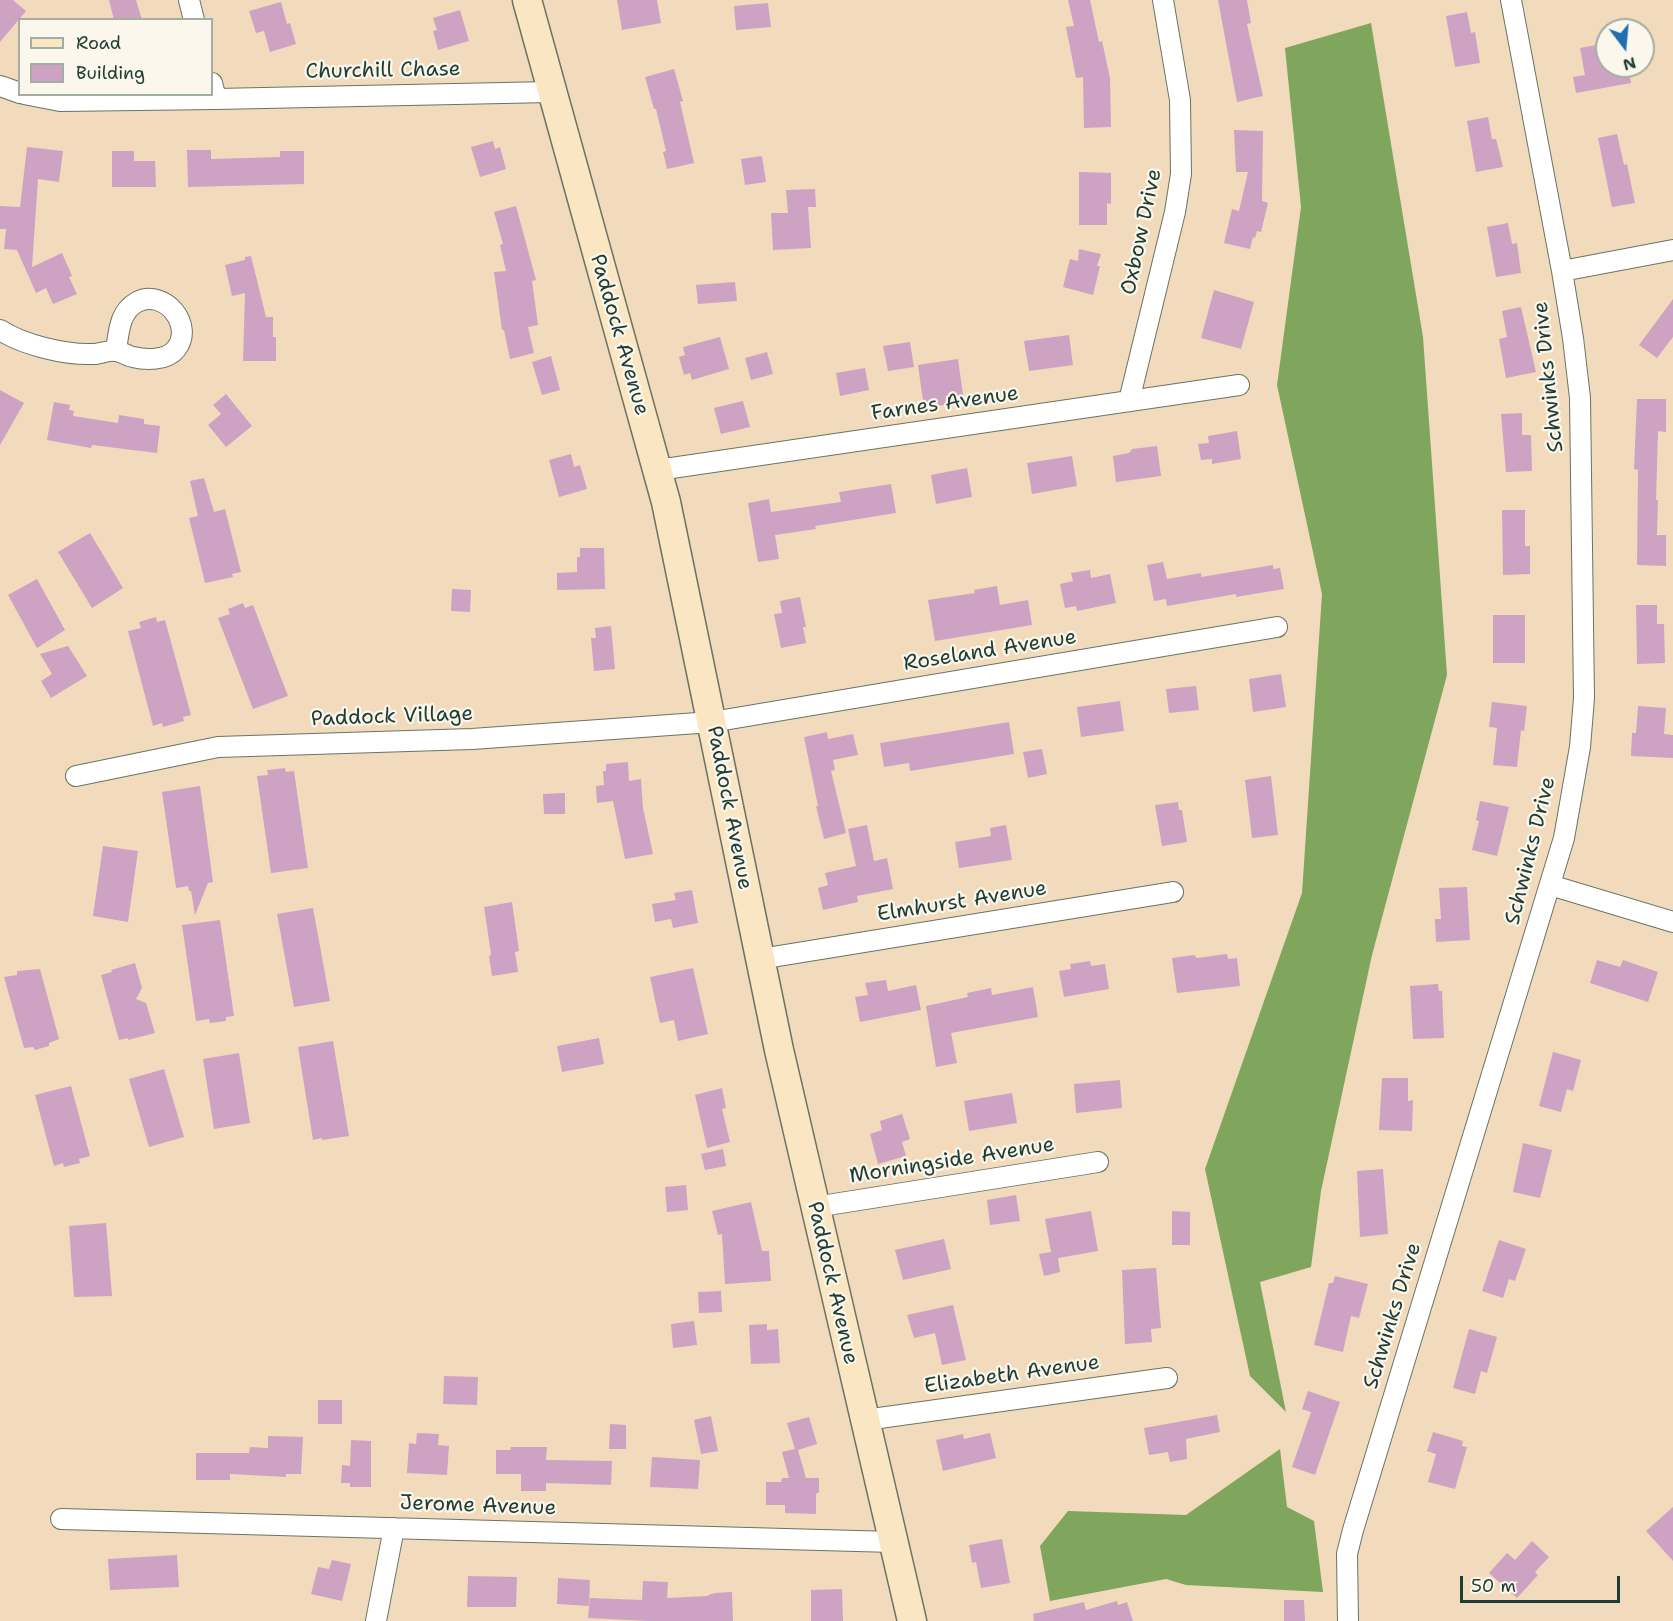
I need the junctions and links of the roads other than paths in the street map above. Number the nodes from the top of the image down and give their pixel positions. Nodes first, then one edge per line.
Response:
1 (189, 0) edge
2 (527, 0) edge
3 (1163, 0) edge
4 (1511, 0) edge
5 (194, 18) edge
6 (0, 86) edge
7 (214, 91) edge
8 (18, 92) edge
9 (551, 92) junction
10 (34, 96) edge
11 (137, 96) edge
12 (1673, 250) edge
13 (1562, 272) junction
14 (0, 330) edge
15 (116, 351) dead end
16 (1239, 385) dead end
17 (1129, 401) junction
18 (658, 470) junction
19 (1277, 627) dead end
20 (712, 722) junction
21 (76, 776) dead end
22 (1550, 885) junction
23 (1173, 892) dead end
24 (1673, 922) edge
25 (760, 959) junction
26 (1098, 1162) dead end
27 (814, 1207) junction
28 (1167, 1378) dead end
29 (865, 1420) junction
30 (61, 1519) dead end
31 (394, 1528) junction
32 (893, 1542) junction
33 (376, 1621) edge
34 (912, 1621) edge
35 (1348, 1621) edge

1 - 5 street
2 - 9 main road, Paddock Avenue
3 - 17 street, Oxbow Drive
4 - 13 street, Schwinks Drive
6 - 8 street
7 - 9 street, Churchill Chase
9 - 18 main road, Paddock Avenue
10 - 11 street, Churchill Chase
12 - 13 street
13 - 22 street, Schwinks Drive
14 - 15 street
16 - 17 street, Farnes Avenue
17 - 18 street, Farnes Avenue
18 - 20 main road, Paddock Avenue
19 - 20 street, Roseland Avenue
20 - 21 street, Paddock Village
20 - 25 main road, Paddock Avenue
22 - 24 street
22 - 35 street, Schwinks Drive
23 - 25 street, Elmhurst Avenue
25 - 27 main road, Paddock Avenue
26 - 27 street, Morningside Avenue
27 - 29 main road, Paddock Avenue
28 - 29 street, Elizabeth Avenue
29 - 32 main road, Paddock Avenue
30 - 31 street, Jerome Avenue
31 - 32 street, Jerome Avenue
31 - 33 street
32 - 34 main road, Paddock Avenue

